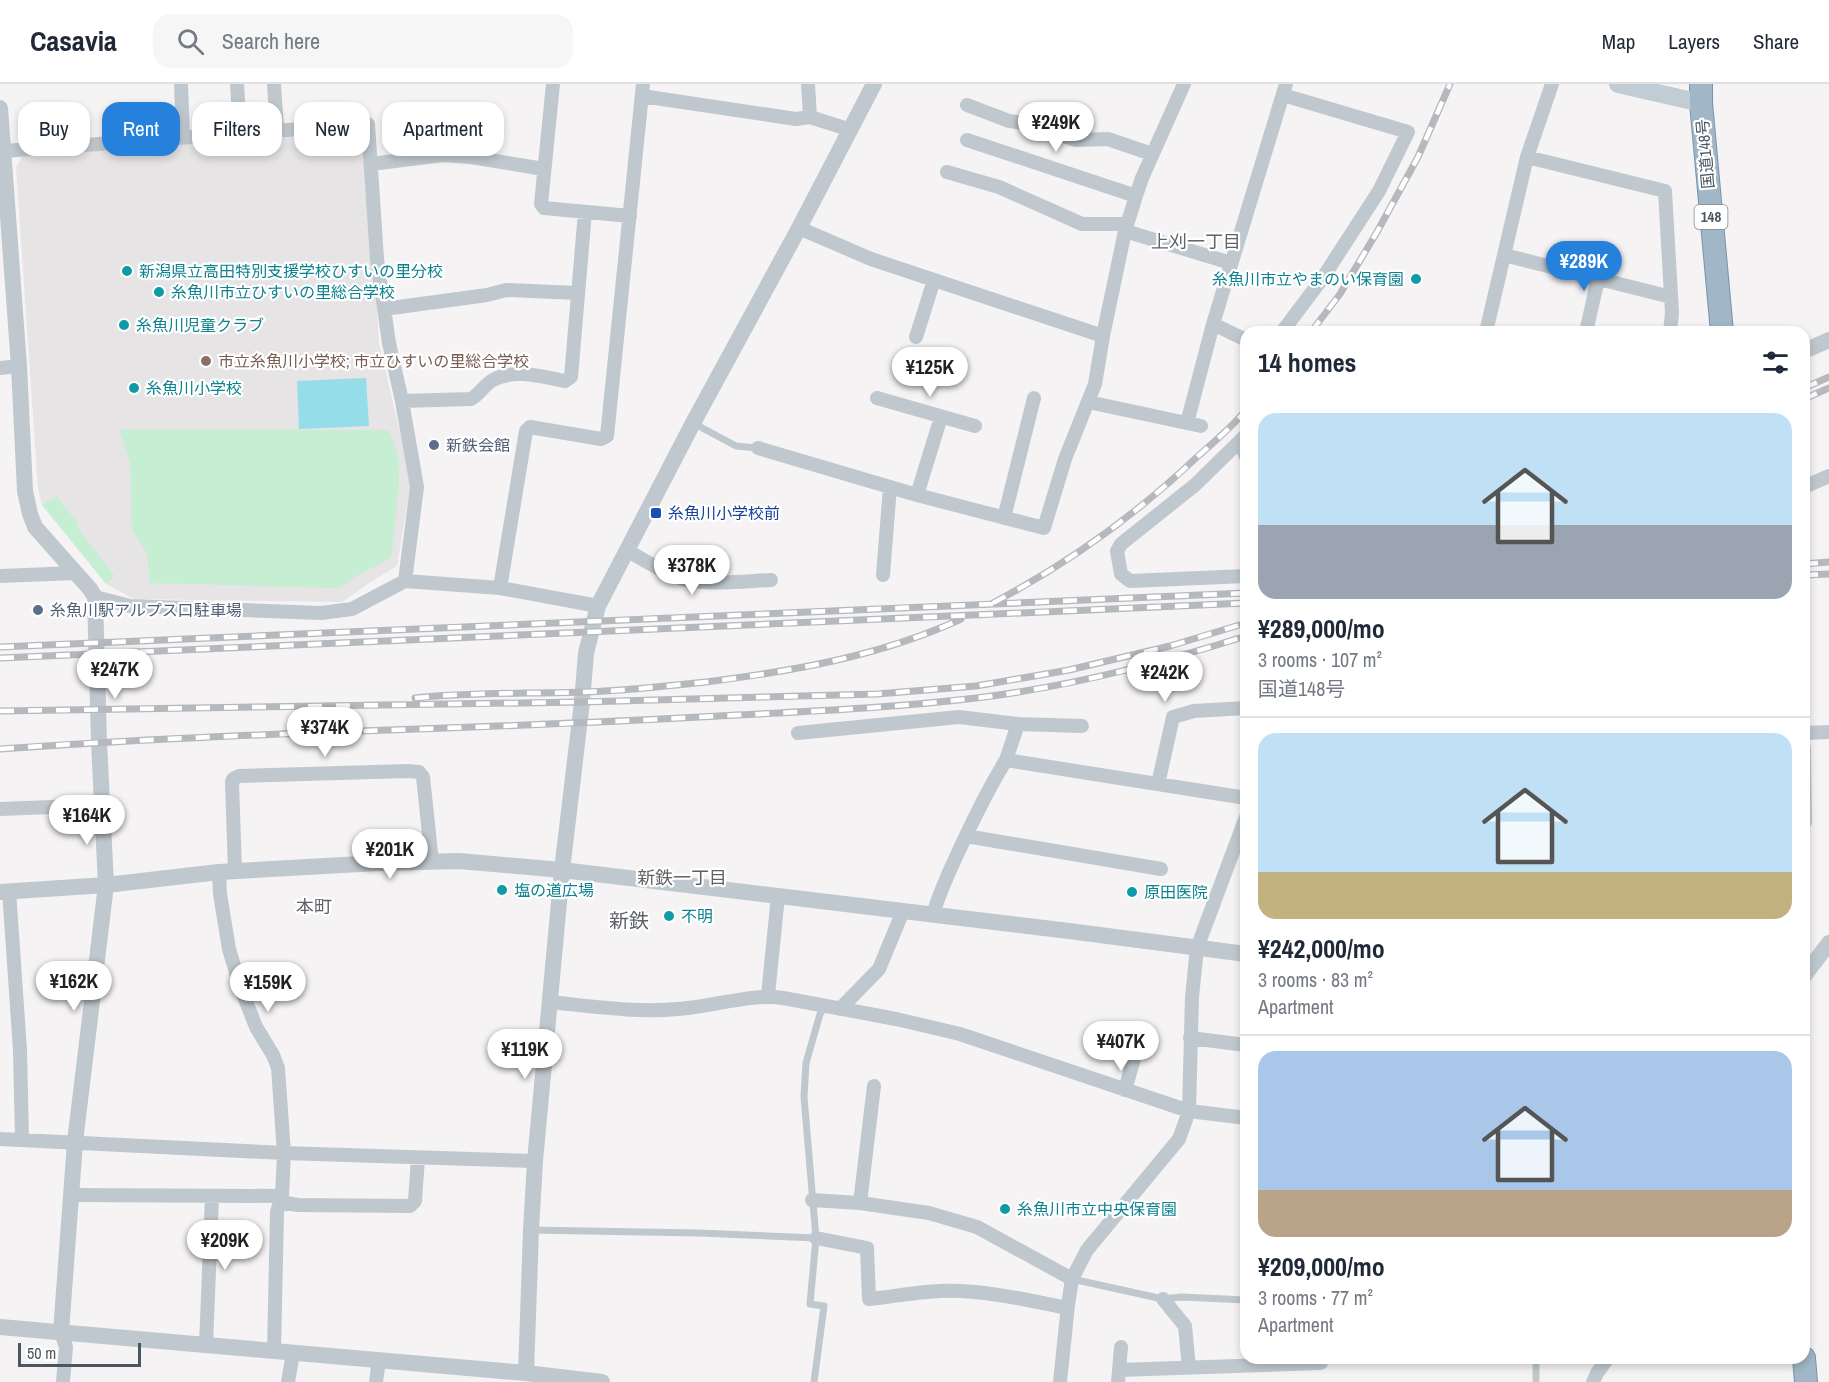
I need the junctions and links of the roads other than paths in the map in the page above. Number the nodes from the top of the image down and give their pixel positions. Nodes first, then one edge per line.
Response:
1 (181, 84) edge
2 (237, 84) edge
3 (274, 84) edge
4 (554, 84) edge
5 (808, 84) edge
6 (874, 84) edge
7 (1184, 84) edge
8 (1552, 84) edge
9 (1618, 84) edge
10 (1285, 89) edge
11 (642, 90) edge
12 (1701, 94) edge
13 (238, 102) edge
14 (275, 102) edge
15 (967, 105) dead end
16 (0, 108) edge
17 (810, 117) junction
18 (282, 129) edge
19 (850, 130) junction
20 (192, 136) edge
21 (183, 137) junction
22 (967, 140) dead end
23 (4, 151) junction
24 (1152, 154) junction
25 (1527, 157) junction
26 (371, 165) junction
27 (544, 170) junction
28 (947, 172) dead end
29 (3, 189) edge
30 (1136, 196) junction
31 (585, 212) junction
32 (630, 216) junction
33 (1126, 227) junction
34 (800, 228) junction
35 (1504, 255) junction
36 (1231, 263) junction
37 (1598, 279) junction
38 (934, 280) junction
39 (578, 292) junction
40 (1671, 297) junction
41 (384, 309) junction
42 (1213, 324) junction
43 (1287, 326) edge
44 (1487, 326) edge
45 (1587, 326) edge
46 (1671, 326) edge
47 (1721, 326) edge
48 (1103, 336) junction
49 (916, 337) dead end
50 (1240, 337) edge
51 (1829, 340) edge
52 (1810, 348) edge
53 (19, 366) junction
54 (0, 368) edge
55 (878, 398) dead end
56 (1034, 398) dead end
57 (402, 401) junction
58 (1088, 402) junction
59 (941, 417) junction
60 (693, 423) junction
61 (975, 426) dead end
62 (1240, 441) edge
63 (758, 447) joint
64 (1829, 476) edge
65 (1810, 484) edge
66 (890, 487) junction
67 (917, 495) junction
68 (1004, 518) junction
69 (628, 551) junction
70 (75, 573) junction
71 (883, 575) dead end
72 (0, 576) edge
73 (1240, 576) edge
74 (771, 580) dead end
75 (405, 581) junction
76 (500, 588) junction
77 (95, 597) junction
78 (598, 606) junction
79 (1240, 708) edge
80 (1018, 724) junction
81 (1082, 726) dead end
82 (1829, 732) edge
83 (798, 733) dead end
84 (1810, 733) edge
85 (1006, 760) junction
86 (1158, 784) junction
87 (1240, 797) edge
88 (102, 805) junction
89 (0, 809) edge
90 (1240, 833) edge
91 (966, 836) junction
92 (432, 862) junction
93 (1161, 869) dead end
94 (562, 870) junction
95 (227, 872) junction
96 (106, 885) junction
97 (5, 892) edge
98 (778, 896) junction
99 (903, 911) junction
100 (933, 915) junction
101 (1829, 943) edge
102 (1197, 948) junction
103 (1240, 953) edge
104 (1810, 968) edge
105 (768, 995) junction
106 (549, 1002) junction
107 (826, 1006) junction
108 (840, 1009) junction
109 (1190, 1038) junction
110 (1140, 1041) dead end
111 (1240, 1044) edge
112 (874, 1086) dead end
113 (1125, 1090) junction
114 (1189, 1111) junction
115 (1240, 1117) edge
116 (0, 1139) edge
117 (22, 1140) junction
118 (75, 1142) junction
119 (284, 1154) junction
120 (418, 1158) junction
121 (535, 1161) junction
122 (71, 1195) junction
123 (212, 1196) junction
124 (281, 1199) junction
125 (812, 1200) junction
126 (860, 1203) junction
127 (531, 1230) junction
128 (816, 1238) junction
129 (1072, 1279) junction
130 (1162, 1299) junction
131 (1240, 1300) edge
132 (1067, 1308) junction
133 (0, 1327) edge
134 (61, 1332) junction
135 (206, 1345) junction
136 (1121, 1347) dead end
137 (274, 1351) junction
138 (293, 1353) junction
139 (379, 1360) junction
140 (1295, 1364) edge
141 (1536, 1364) edge
142 (1604, 1364) edge
143 (1804, 1364) edge
144 (1189, 1368) junction
145 (1118, 1376) edge
146 (532, 1377) edge
147 (63, 1382) edge
148 (288, 1382) edge
149 (376, 1382) edge
150 (602, 1382) edge
151 (814, 1382) edge
152 (1060, 1382) edge
153 (1536, 1382) edge
154 (1593, 1382) edge
155 (1806, 1382) edge

1 - 21 street
2 - 13 street
3 - 14 street
4 - 27 street
5 - 17 street
6 - 19 street
7 - 24 street
8 - 25 street
9 - 12 main road
10 - 36 street
10 - 43 street
11 - 17 street
11 - 32 street
12 - 47 highway, 国道148号 / 148
15 - 24 street
16 - 23 street
17 - 19 street
18 - 26 street
19 - 34 street
20 - 21 street
21 - 23 street
22 - 30 street
23 - 29 street
24 - 30 street
25 - 35 street
25 - 40 street
26 - 27 street
26 - 41 street
27 - 31 street
28 - 33 street
29 - 53 street
30 - 33 street
31 - 32 street
31 - 39 street
32 - 76 street
33 - 36 street
33 - 48 street
34 - 38 street
34 - 60 street
35 - 37 street
35 - 44 street
36 - 42 street
37 - 40 street
37 - 45 street
38 - 48 street
38 - 49 street
39 - 41 street
39 - 57 street
40 - 46 street
41 - 57 street
42 - 50 street
42 - 58 street
48 - 58 street
51 - 52 street
53 - 54 street
53 - 70 street
55 - 59 street
56 - 68 street
57 - 75 street
58 - 68 street
59 - 61 street
59 - 67 street
60 - 63 lane
60 - 69 street
62 - 73 street
63 - 66 street
64 - 65 street
66 - 67 street
66 - 71 street
67 - 68 street
69 - 74 street
69 - 78 street
70 - 72 street
70 - 77 street
75 - 76 street
75 - 77 street
76 - 78 street
77 - 88 street
78 - 94 street
79 - 86 street
80 - 81 street
80 - 83 street
80 - 85 street
82 - 84 street
85 - 86 street
85 - 91 street
86 - 87 street
88 - 89 street
88 - 96 street
90 - 102 street
91 - 93 street
91 - 100 street
92 - 94 street
92 - 95 street
92 - 95 street
94 - 98 street
94 - 106 street
95 - 96 street
95 - 119 street
96 - 97 street
96 - 118 street
97 - 117 street
98 - 99 street
98 - 105 street
99 - 100 street
99 - 108 street
100 - 102 street
101 - 104 street
102 - 103 street
102 - 109 street
105 - 106 street
105 - 107 street
106 - 121 street
107 - 108 street
107 - 125 lane
108 - 113 street
109 - 111 street
109 - 114 street
110 - 113 street
112 - 126 street
113 - 114 street
114 - 115 street
114 - 129 street
116 - 117 street
117 - 118 street
118 - 119 street
118 - 122 street
119 - 120 street
119 - 124 street
120 - 121 street
120 - 124 street
121 - 127 street
122 - 123 street
122 - 134 street
123 - 124 street
123 - 135 street
124 - 137 street
125 - 126 street
125 - 128 lane
126 - 129 street
127 - 128 lane
127 - 146 street
128 - 132 street
128 - 151 lane
129 - 130 lane
129 - 132 street
130 - 131 lane
130 - 144 street
132 - 152 street
133 - 134 street
134 - 135 street
134 - 147 street
135 - 137 street
136 - 145 street
137 - 138 street
138 - 139 street
138 - 148 street
139 - 146 street
139 - 149 street
140 - 144 street
141 - 153 lane
142 - 154 street
143 - 155 highway
144 - 145 street
146 - 150 street

